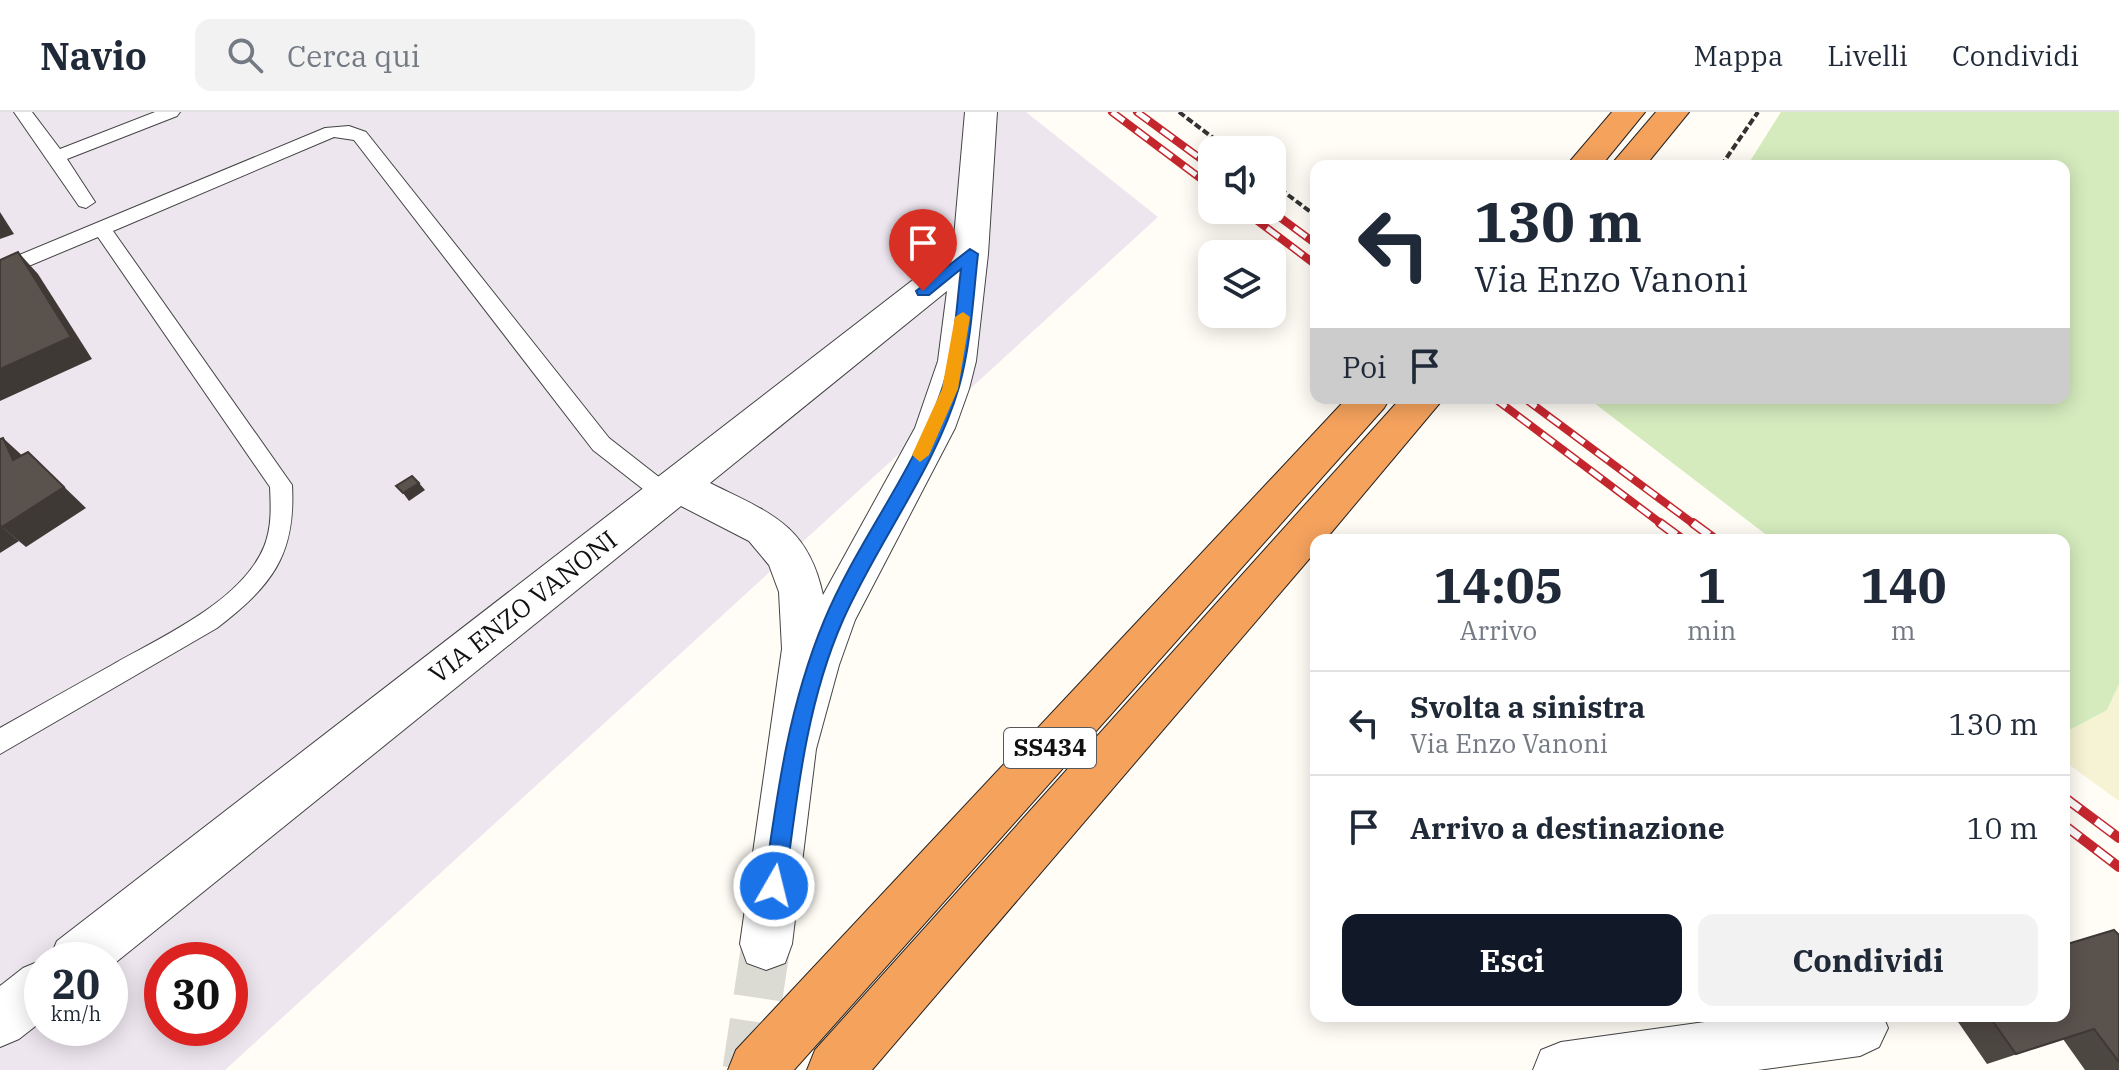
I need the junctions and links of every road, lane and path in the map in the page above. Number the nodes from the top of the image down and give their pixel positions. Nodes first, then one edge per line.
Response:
1 (23, 112) edge
2 (171, 112) edge
3 (981, 112) edge
4 (1179, 112) edge
5 (1629, 112) edge
6 (1673, 112) edge
7 (1758, 112) edge
8 (1211, 136) edge
9 (56, 157) junction
10 (1588, 160) edge
11 (1632, 160) edge
12 (1725, 160) edge
13 (1286, 194) edge
14 (86, 202) dead end
15 (1310, 212) edge
16 (101, 227) junction
17 (970, 254) junction
18 (0, 271) edge
19 (1410, 404) edge
20 (1365, 424) edge
21 (671, 490) junction
22 (0, 742) edge
23 (795, 742) junction
24 (99, 942) edge
25 (766, 944) tunnel mouth
26 (24, 1001) edge
27 (0, 1020) edge
28 (1860, 1028) dead end
29 (756, 1070) edge
30 (835, 1070) edge
31 (1561, 1070) edge

1 - 9 lane
2 - 9 lane
3 - 17 street
4 - 8 path
5 - 10 highway
6 - 11 highway
7 - 12 path
9 - 14 lane
13 - 15 path
16 - 18 lane
16 - 21 lane
16 - 22 lane
17 - 21 street, VIA ENZO VANONI
17 - 23 street
19 - 20 highway, SS434
20 - 29 highway, SS434
20 - 30 highway, SS434
21 - 23 street
21 - 24 street, VIA ENZO VANONI
23 - 25 street
26 - 27 street
28 - 31 street

